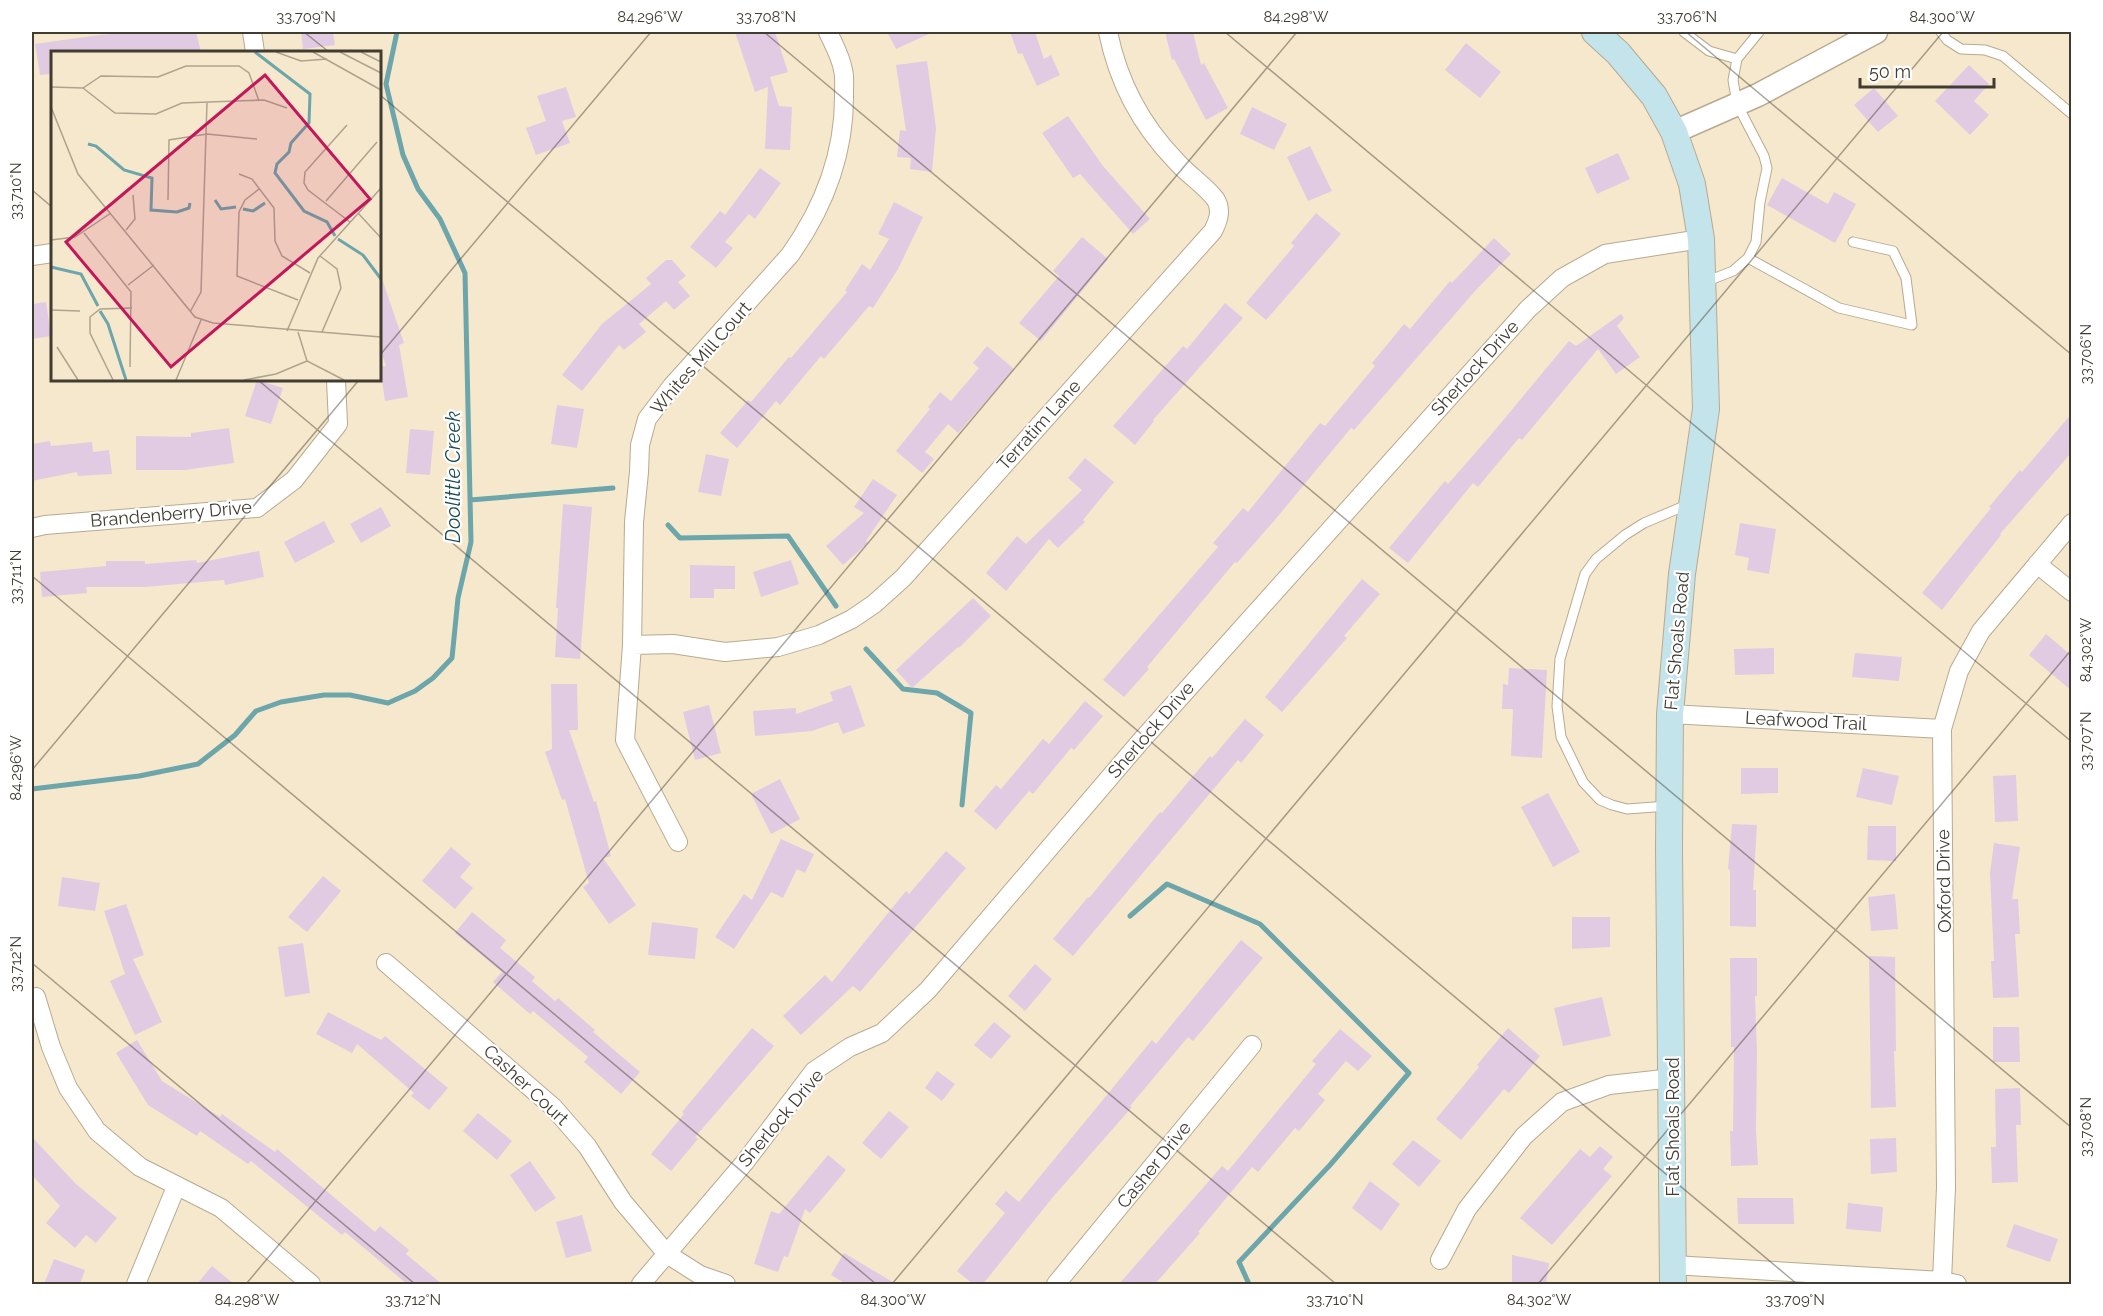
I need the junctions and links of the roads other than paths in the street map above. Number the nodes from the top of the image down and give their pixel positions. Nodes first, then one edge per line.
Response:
1 (252, 32) edge
2 (828, 32) edge
3 (1108, 32) edge
4 (1595, 32) edge
5 (1684, 32) edge
6 (1759, 32) edge
7 (1876, 32) edge
8 (1941, 32) edge
9 (255, 51) edge
10 (1737, 59) junction
11 (1737, 104) junction
12 (2072, 114) edge
13 (1674, 132) junction
14 (1701, 239) junction
15 (1853, 242) dead end
16 (51, 253) edge
17 (32, 256) edge
18 (1748, 258) junction
19 (1703, 283) junction
20 (336, 381) edge
21 (1692, 503) junction
22 (2072, 522) edge
23 (32, 528) edge
24 (2037, 564) junction
25 (2072, 592) edge
26 (632, 645) junction
27 (1670, 714) junction
28 (1942, 729) junction
29 (1670, 806) junction
30 (678, 842) dead end
31 (386, 963) dead end
32 (36, 998) dead end
33 (1252, 1045) dead end
34 (1673, 1078) junction
35 (176, 1187) junction
36 (667, 1254) junction
37 (1440, 1260) dead end
38 (1673, 1275) edge
39 (1950, 1283) edge
40 (136, 1284) edge
41 (311, 1284) edge
42 (641, 1284) edge
43 (726, 1284) edge
44 (1056, 1284) edge

1 - 9 street
2 - 26 street, Whites Mill Court
3 - 26 street, Terratim Lane
4 - 13 main road, Flat Shoals Road
5 - 10 lane
6 - 10 lane
7 - 11 street
8 - 12 lane
10 - 11 lane
11 - 13 street
11 - 18 lane
13 - 14 main road, Flat Shoals Road
14 - 19 main road, Flat Shoals Road
14 - 36 street, Sherlock Drive
15 - 18 lane
16 - 17 street
18 - 19 lane
19 - 21 main road, Flat Shoals Road
20 - 23 street, Brandenberry Drive
21 - 27 main road, Flat Shoals Road
21 - 29 lane
22 - 24 street, Oxford Drive
24 - 25 street
24 - 28 street, Oxford Drive
26 - 30 street, Whites Mill Court
27 - 28 street, Leafwood Trail
27 - 29 main road, Flat Shoals Road
28 - 39 street, Oxford Drive
29 - 34 main road, Flat Shoals Road
31 - 36 street, Casher Court
32 - 35 street
33 - 44 street, Casher Drive
34 - 37 street
34 - 38 main road, Flat Shoals Road
35 - 40 street
35 - 41 street
36 - 42 street, Sherlock Drive
36 - 43 street
38 - 39 street

